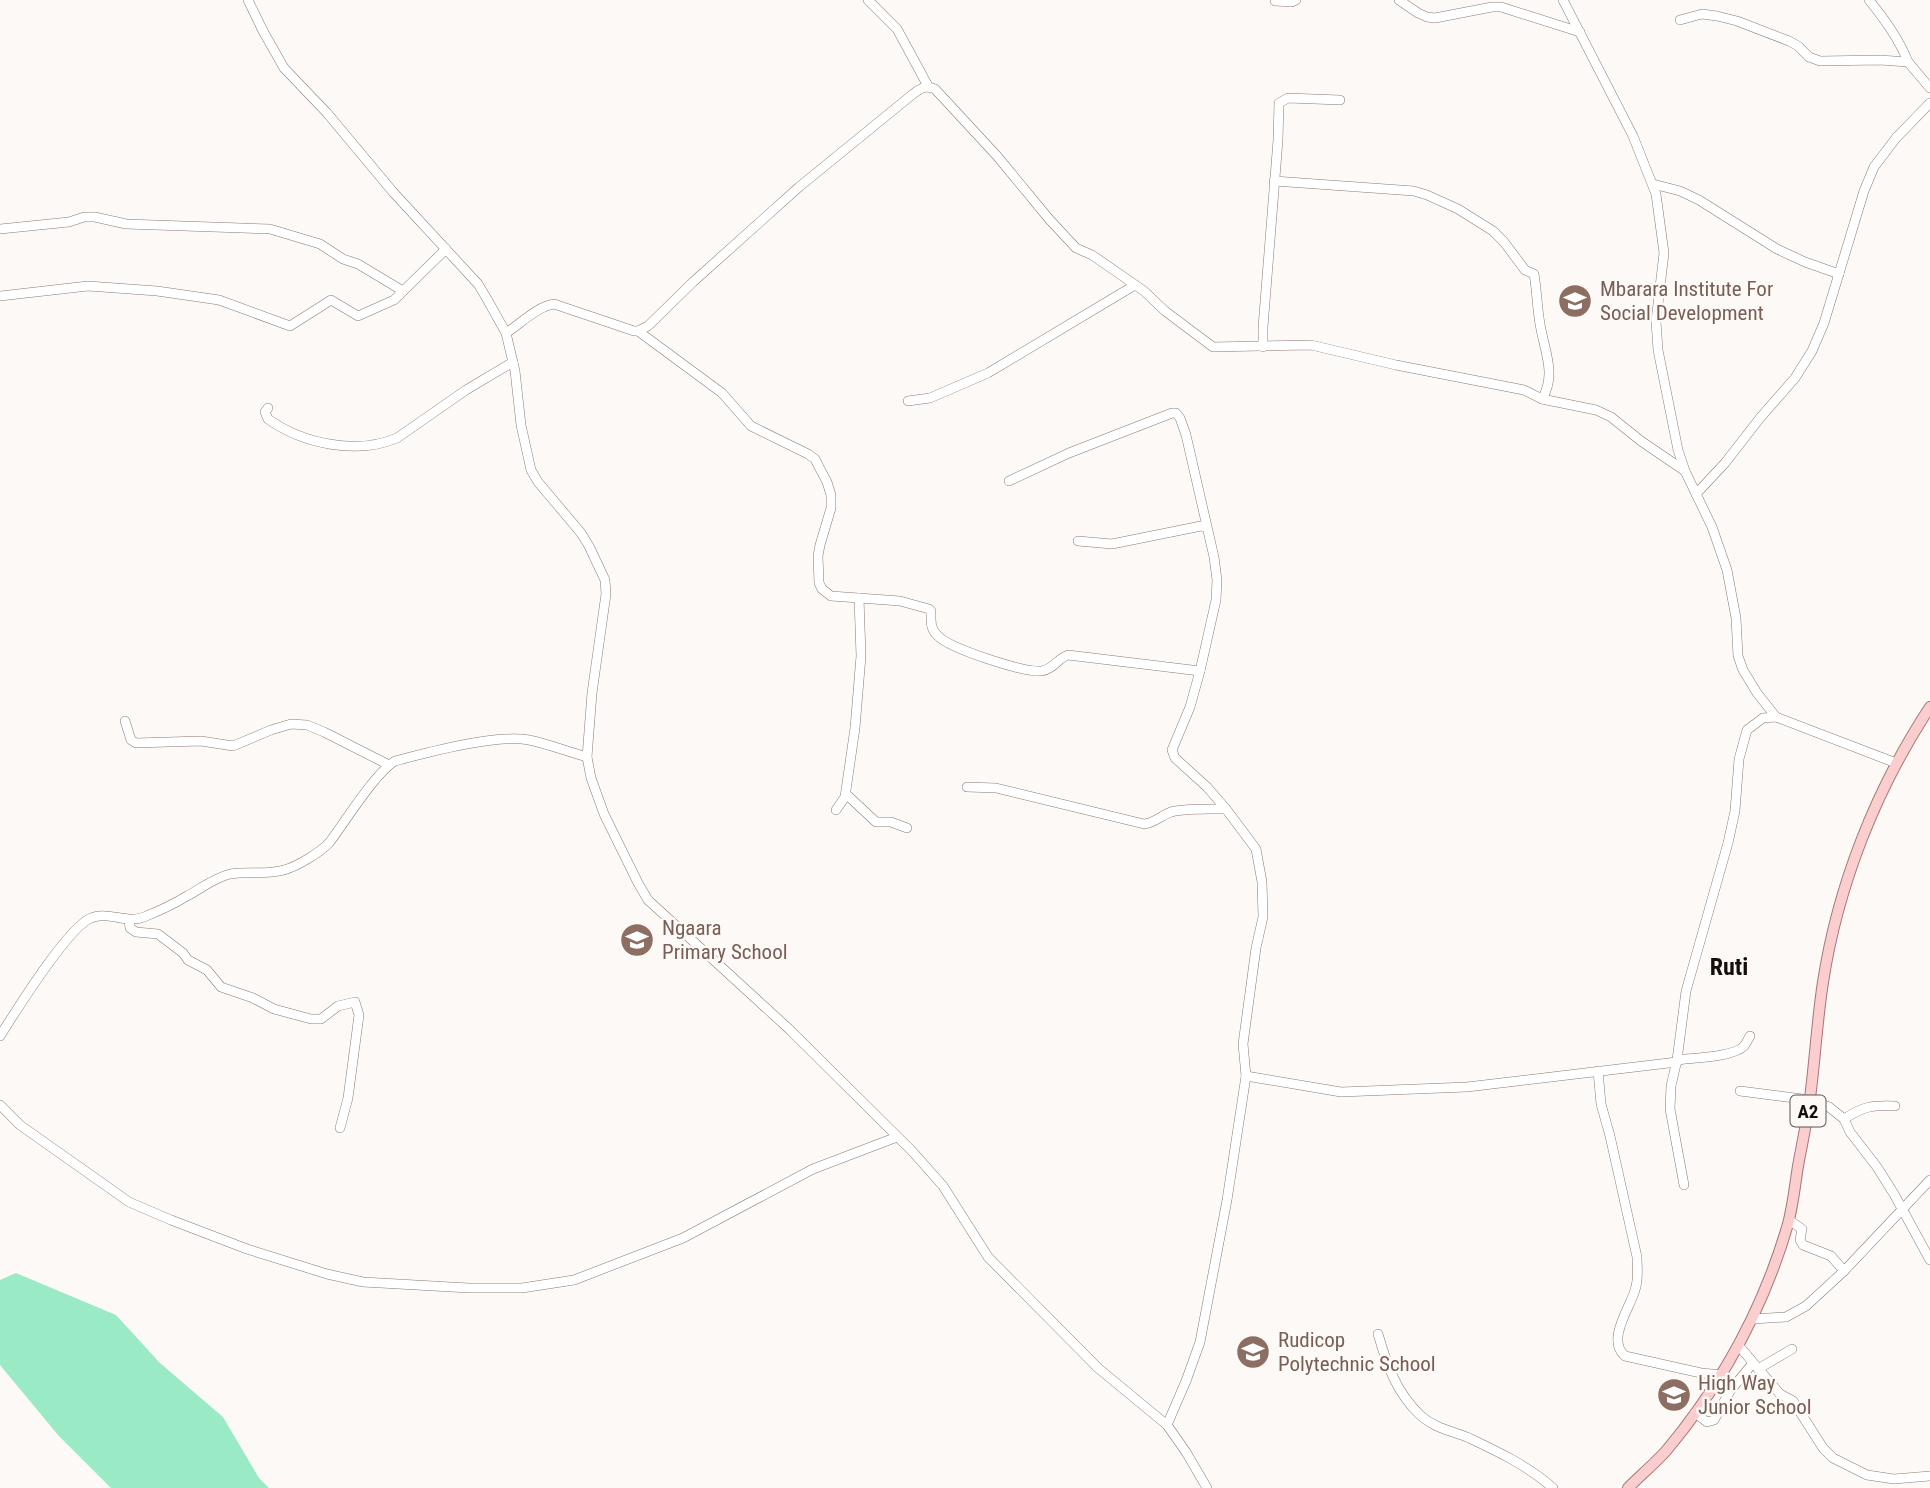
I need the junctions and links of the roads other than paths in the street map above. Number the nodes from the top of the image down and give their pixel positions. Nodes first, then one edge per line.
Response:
1 (248, 0) edge
2 (867, 0) edge
3 (1296, 0) edge
4 (1399, 0) edge
5 (1563, 0) edge
6 (1869, 0) edge
7 (1275, 1) edge
8 (1680, 20) dead end
9 (1580, 32) junction
10 (1908, 62) junction
11 (928, 86) junction
12 (1930, 88) edge
13 (1340, 100) dead end
14 (1930, 103) edge
15 (1275, 181) junction
16 (1653, 184) junction
17 (0, 229) edge
18 (446, 249) junction
19 (1839, 274) junction
20 (1135, 285) junction
21 (402, 291) junction
22 (0, 296) edge
23 (638, 331) junction
24 (506, 333) junction
25 (1263, 347) junction
26 (513, 362) junction
27 (1542, 399) junction
28 (908, 401) dead end
29 (268, 408) dead end
30 (1685, 471) junction
31 (1009, 481) dead end
32 (1696, 494) junction
33 (1206, 527) junction
34 (1078, 541) dead end
35 (859, 598) junction
36 (1200, 671) junction
37 (1930, 707) edge
38 (1776, 717) junction
39 (125, 721) dead end
40 (587, 757) junction
41 (1896, 763) junction
42 (389, 765) junction
43 (967, 787) dead end
44 (846, 793) junction
45 (1226, 809) junction
46 (836, 810) dead end
47 (907, 828) dead end
48 (129, 920) junction
49 (0, 1036) edge
50 (1749, 1036) dead end
51 (1677, 1061) junction
52 (1598, 1071) junction
53 (1246, 1076) junction
54 (1740, 1091) dead end
55 (1810, 1100) junction
56 (0, 1105) edge
57 (1895, 1106) dead end
58 (1844, 1119) junction
59 (340, 1128) dead end
60 (897, 1137) junction
61 (1930, 1180) edge
62 (1684, 1185) dead end
63 (1902, 1209) junction
64 (1789, 1220) junction
65 (1930, 1260) edge
66 (1844, 1271) junction
67 (1753, 1319) junction
68 (1378, 1334) dead end
69 (1739, 1346) junction
70 (1792, 1349) dead end
71 (1756, 1366) junction
72 (1722, 1375) junction
73 (1695, 1413) junction
74 (1167, 1425) junction
75 (1930, 1476) edge
76 (1207, 1488) edge
77 (1553, 1488) edge
78 (1628, 1488) edge

1 - 18 street
2 - 11 street
3 - 7 street
4 - 9 street
5 - 9 street
6 - 10 street
8 - 10 street
9 - 16 street
10 - 12 street
11 - 20 street
11 - 23 street
13 - 15 street
14 - 19 street
15 - 25 street
15 - 27 street
16 - 19 street
16 - 30 street
17 - 21 street
18 - 21 street
18 - 24 street
19 - 32 street
20 - 25 street
20 - 28 street
21 - 22 street
23 - 24 street
23 - 35 street
24 - 26 street
25 - 27 street
26 - 29 street
26 - 40 street
27 - 30 street
30 - 32 street
31 - 33 street
32 - 38 street
33 - 34 street
33 - 36 street
35 - 36 street
35 - 44 street
36 - 45 street
37 - 41 main road, A2
38 - 41 street
38 - 51 street
39 - 42 street
40 - 42 street
40 - 60 street
41 - 55 main road, A2
42 - 48 street
43 - 45 street
44 - 46 street
44 - 47 street
45 - 53 street
48 - 49 street
48 - 59 street
50 - 51 street
51 - 52 street
51 - 62 street
52 - 53 street
52 - 72 street
53 - 74 street
54 - 55 street
55 - 58 street
55 - 64 main road, A2
56 - 60 street
57 - 58 street
58 - 63 street
60 - 74 street
61 - 63 street
63 - 65 street
63 - 66 street
64 - 66 street
64 - 67 main road, A2
66 - 67 street
67 - 69 main road, A2
68 - 77 street
69 - 71 street
69 - 72 main road, A2
70 - 71 street
71 - 73 street
71 - 75 street
72 - 73 main road, A2
73 - 78 main road, A2
74 - 76 street

